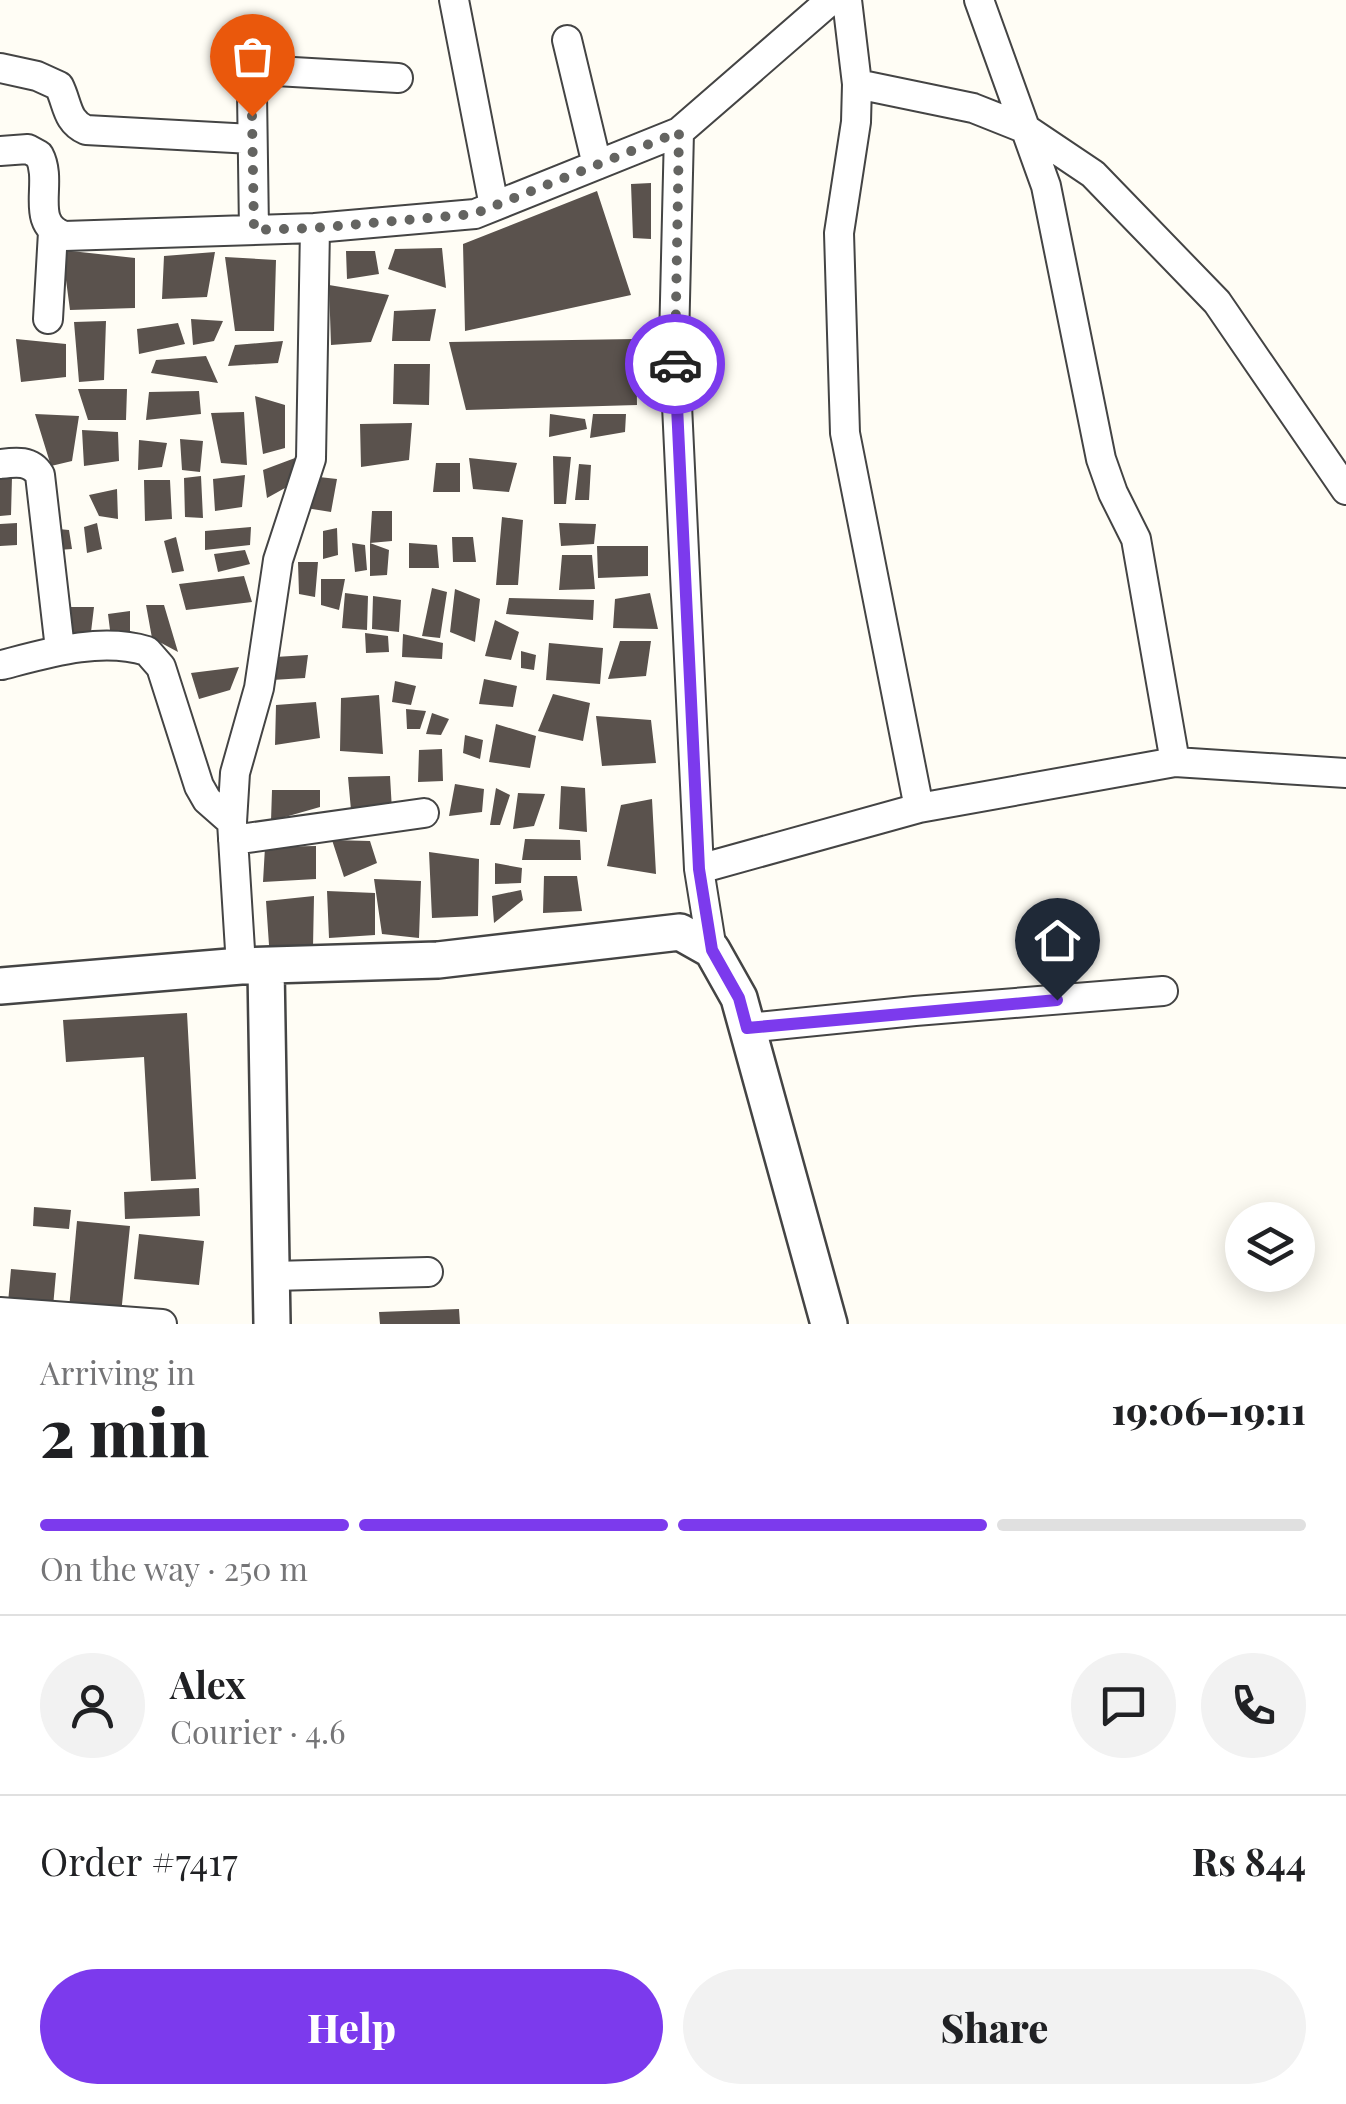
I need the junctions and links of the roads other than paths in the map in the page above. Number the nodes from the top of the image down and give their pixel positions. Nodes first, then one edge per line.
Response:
1 (454, 0) edge
2 (830, 0) edge
3 (847, 0) edge
4 (979, 0) edge
5 (567, 40) dead end
6 (0, 68) edge
7 (398, 78) dead end
8 (857, 84) junction
9 (1026, 129) junction
10 (679, 132) junction
11 (252, 139) junction
12 (0, 151) edge
13 (597, 165) junction
14 (494, 206) junction
15 (315, 228) junction
16 (254, 230) junction
17 (53, 232) junction
18 (48, 319) dead end
19 (0, 464) edge
20 (1346, 490) edge
21 (60, 649) junction
22 (2, 665) edge
23 (1175, 762) junction
24 (1346, 773) edge
25 (920, 808) junction
26 (424, 814) dead end
27 (233, 831) junction
28 (699, 869) junction
29 (712, 950) junction
30 (254, 967) junction
31 (0, 986) edge
32 (1163, 992) dead end
33 (747, 1028) junction
34 (428, 1272) dead end
35 (273, 1276) junction
36 (0, 1312) edge
37 (162, 1324) edge
38 (272, 1324) edge
39 (829, 1324) edge

1 - 14 street
2 - 10 street
3 - 8 street
4 - 9 street
5 - 13 street
6 - 11 street
7 - 11 street
8 - 9 street
8 - 25 street
9 - 20 street
9 - 23 street
10 - 13 street
10 - 28 street
11 - 16 street
12 - 17 street
13 - 14 street
14 - 15 street
15 - 16 street
15 - 27 street
16 - 17 street
17 - 18 street
19 - 21 street
21 - 22 street
21 - 27 street
23 - 24 street
23 - 25 street
25 - 28 street
26 - 27 street
27 - 30 street
28 - 29 street
29 - 30 street
29 - 33 street
30 - 31 street
30 - 35 street
32 - 33 street
33 - 39 street
34 - 35 street
35 - 38 street
36 - 37 street

